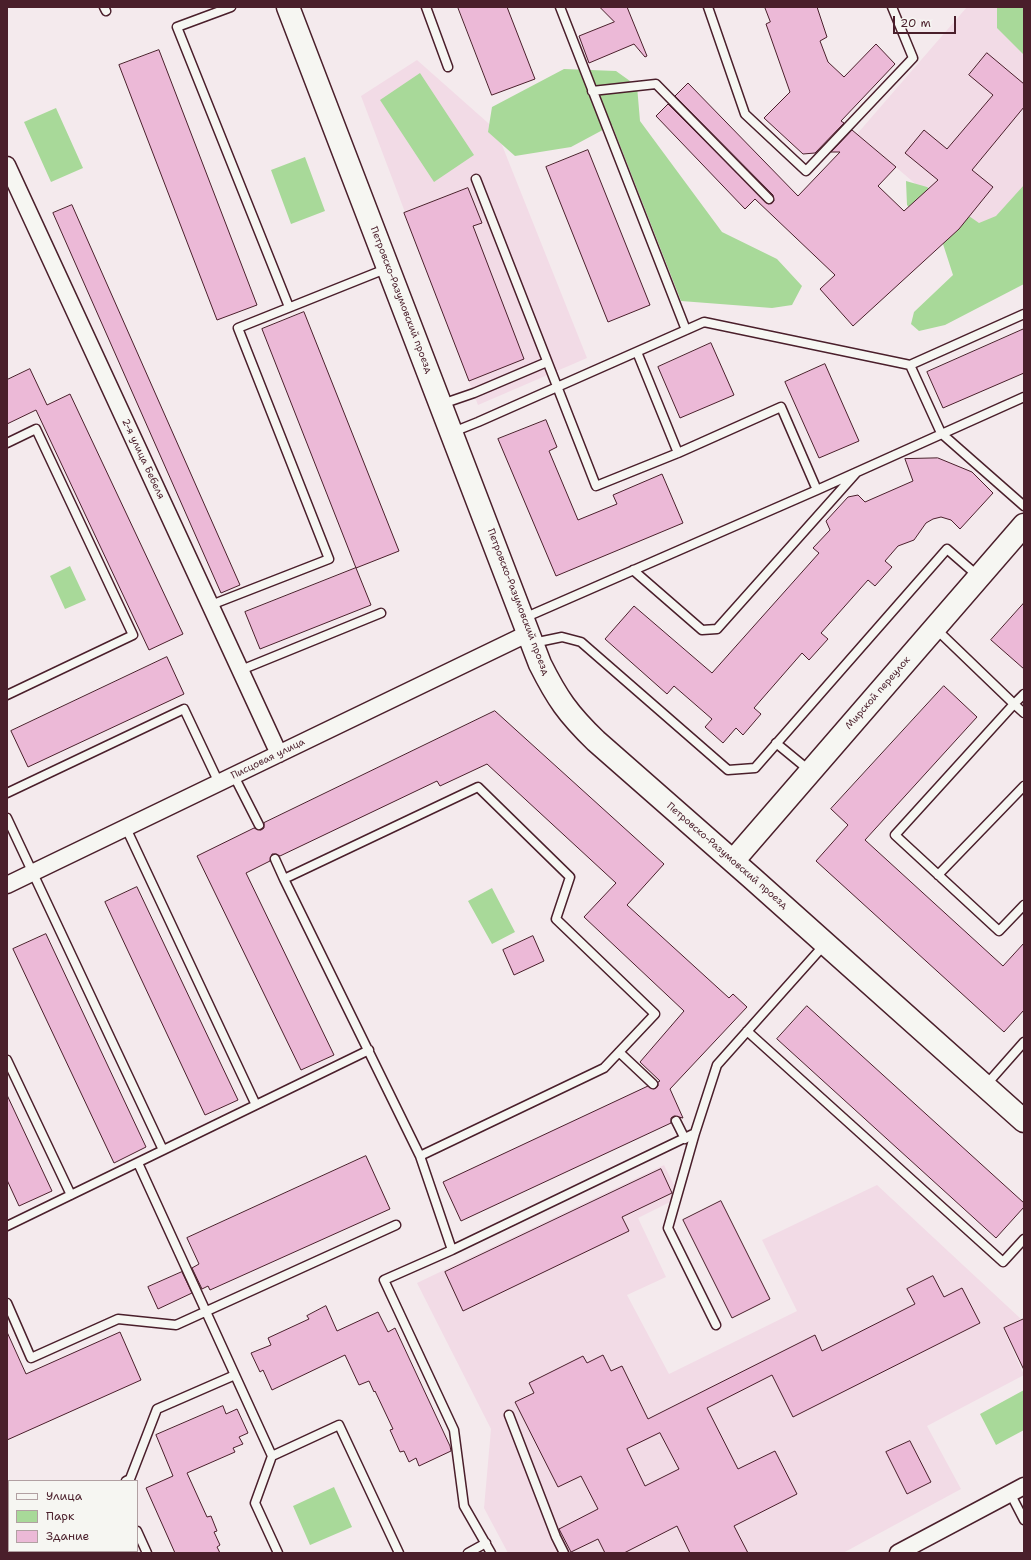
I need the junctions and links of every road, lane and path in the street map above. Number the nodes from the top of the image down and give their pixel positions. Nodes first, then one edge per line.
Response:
1 (231, 7) edge
2 (288, 7) edge
3 (426, 7) edge
4 (560, 7) edge
5 (708, 7) edge
6 (892, 7) edge
7 (448, 67) dead end
8 (592, 91) junction
9 (7, 164) edge
10 (476, 179) dead end
11 (769, 199) dead end
12 (388, 267) junction
13 (290, 307) junction
14 (1024, 314) edge
15 (686, 330) junction
16 (637, 352) junction
17 (547, 362) junction
18 (910, 364) junction
19 (557, 386) junction
20 (1024, 397) edge
21 (441, 404) junction
22 (452, 432) junction
23 (941, 433) junction
24 (7, 443) edge
25 (678, 453) junction
26 (858, 471) junction
27 (817, 490) junction
28 (1024, 506) edge
29 (1024, 525) edge
30 (633, 570) junction
31 (979, 577) junction
32 (211, 605) junction
33 (381, 613) dead end
34 (934, 628) junction
35 (528, 631) junction
36 (241, 670) junction
37 (1024, 694) edge
38 (7, 695) edge
39 (1014, 704) junction
40 (1024, 713) edge
41 (776, 744) junction
42 (279, 754) junction
43 (811, 772) junction
44 (234, 776) junction
45 (219, 783) junction
46 (1024, 786) edge
47 (7, 793) edge
48 (7, 818) edge
49 (259, 825) dead end
50 (126, 828) junction
51 (275, 859) dead end
52 (733, 862) junction
53 (33, 873) junction
54 (938, 875) junction
55 (284, 879) junction
56 (7, 885) edge
57 (1024, 905) edge
58 (825, 943) junction
59 (747, 1030) junction
60 (1024, 1042) edge
61 (369, 1050) junction
62 (619, 1052) junction
63 (7, 1060) edge
64 (653, 1084) dead end
65 (985, 1086) junction
66 (256, 1105) junction
67 (676, 1121) dead end
68 (1024, 1121) edge
69 (696, 1134) junction
70 (685, 1139) junction
71 (163, 1150) junction
72 (420, 1156) junction
73 (138, 1162) junction
74 (71, 1195) junction
75 (396, 1225) dead end
76 (7, 1226) edge
77 (1024, 1239) edge
78 (452, 1250) junction
79 (7, 1303) edge
80 (206, 1312) junction
81 (716, 1325) dead end
82 (235, 1375) junction
83 (509, 1415) dead end
84 (272, 1456) junction
85 (128, 1480) edge
86 (1017, 1489) edge
87 (1024, 1520) edge
88 (138, 1533) edge
89 (486, 1543) junction
90 (147, 1553) edge
91 (278, 1553) edge
92 (399, 1553) edge
93 (468, 1553) edge
94 (491, 1553) edge
95 (564, 1553) edge
96 (898, 1553) edge

1 - 13 lane
2 - 12 street, Петровско-Разумовский проезд
3 - 7 lane
4 - 8 lane
5 - 6 lane
8 - 11 lane
8 - 15 lane
9 - 32 street, 2-я улица Бебеля
10 - 17 lane
12 - 13 lane
12 - 21 street, Петровско-Разумовский проезд
13 - 32 lane
14 - 18 lane
15 - 16 lane
15 - 18 lane
16 - 19 lane
16 - 25 lane
17 - 19 lane
17 - 21 lane
18 - 23 lane
19 - 22 lane
19 - 25 lane
20 - 23 lane
21 - 22 street, Петровско-Разумовский проезд
22 - 35 street, Петровско-Разумовский проезд
23 - 26 lane
23 - 28 lane
24 - 38 lane
25 - 27 lane
26 - 27 lane
26 - 30 lane
27 - 30 lane
29 - 31 street, Мирской переулок
30 - 35 lane
31 - 34 street, Мирской переулок
31 - 41 lane
32 - 36 street, 2-я улица Бебеля
33 - 36 lane
34 - 39 lane
34 - 43 street, Мирской переулок
35 - 41 lane
35 - 42 street, Писцовая улица
35 - 52 street, Петровско-Разумовский проезд
36 - 42 street, 2-я улица Бебеля
37 - 39 lane
39 - 40 lane
39 - 54 lane
41 - 43 lane
42 - 44 street, Писцовая улица
43 - 52 street, Мирской переулок
44 - 45 street, Писцовая улица
44 - 49 lane
45 - 47 lane
45 - 50 street, Писцовая улица
46 - 54 lane
48 - 53 lane
50 - 53 street, Писцовая улица
50 - 66 lane
51 - 55 lane
52 - 58 street, Петровско-Разумовский проезд
53 - 56 street, Писцовая улица
53 - 71 lane
54 - 57 lane
55 - 61 lane
55 - 62 lane
58 - 59 lane
58 - 65 street, Петровско-Разумовский проезд
59 - 69 lane
59 - 77 lane
60 - 65 lane
61 - 66 lane
61 - 72 lane
62 - 64 lane
62 - 72 lane
63 - 74 lane
65 - 68 street, Петровско-Разумовский проезд
66 - 71 lane
67 - 70 lane
69 - 70 lane
69 - 81 lane
70 - 78 lane
71 - 73 lane
72 - 78 lane
73 - 74 lane
73 - 80 lane
74 - 76 lane
75 - 80 lane
78 - 89 lane
79 - 80 lane
80 - 82 lane
82 - 84 lane
82 - 85 lane
83 - 95 lane
84 - 91 lane
84 - 92 lane
86 - 87 lane
86 - 96 street
88 - 90 lane
89 - 93 lane
89 - 94 lane

